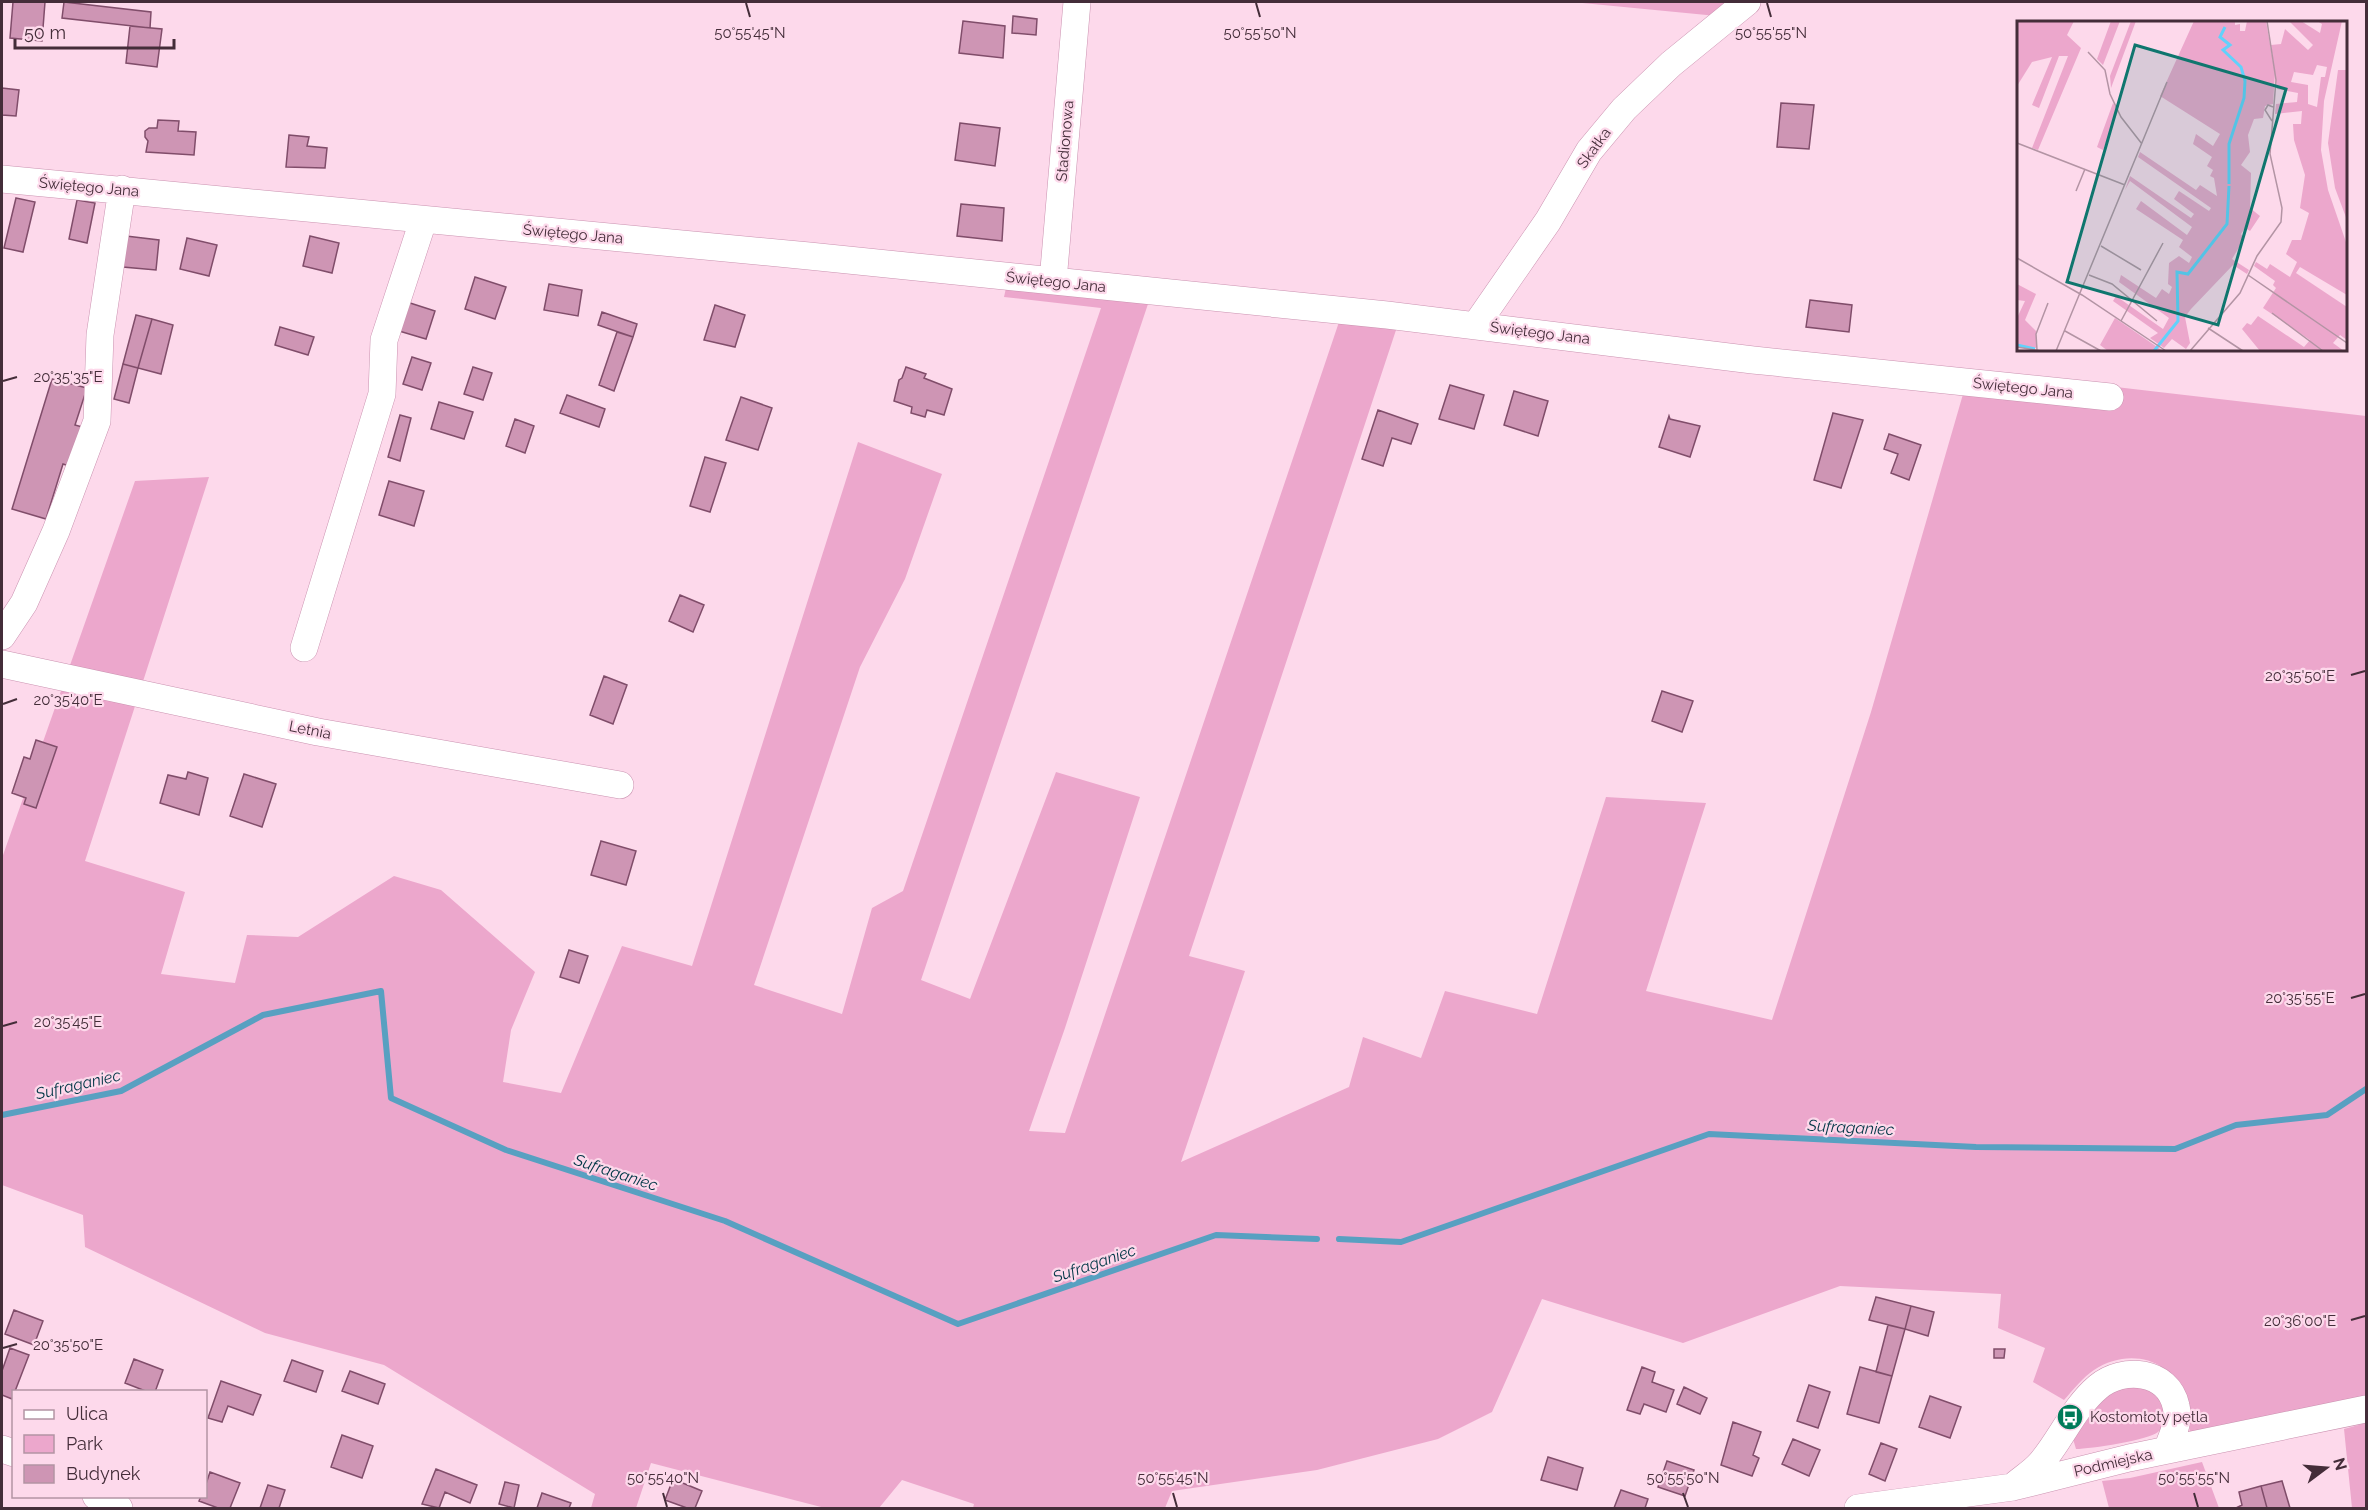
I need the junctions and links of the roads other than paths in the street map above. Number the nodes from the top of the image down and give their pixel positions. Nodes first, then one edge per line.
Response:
1 (1077, 2) edge
2 (1747, 2) edge
3 (2, 179) edge
4 (122, 189) junction
5 (423, 220) junction
6 (1053, 281) junction
7 (1476, 325) junction
8 (2110, 397) dead end
9 (2, 636) edge
10 (304, 648) dead end
11 (2, 664) edge
12 (620, 786) dead end
13 (2367, 1409) edge
14 (2167, 1450) junction
15 (2013, 1487) junction
16 (98, 1498) edge
17 (119, 1509) edge
18 (1858, 1509) edge

1 - 6 street, Stadionowa
2 - 7 street, Skałka
3 - 4 street, Świętego Jana
4 - 5 street, Świętego Jana
4 - 9 street
5 - 6 street, Świętego Jana
5 - 10 street
6 - 7 street, Świętego Jana
7 - 8 street, Świętego Jana
11 - 12 street, Letnia
13 - 14 street, Podmiejska
14 - 15 street, Podmiejska
14 - 15 street
15 - 18 street, Podmiejska
16 - 17 street

